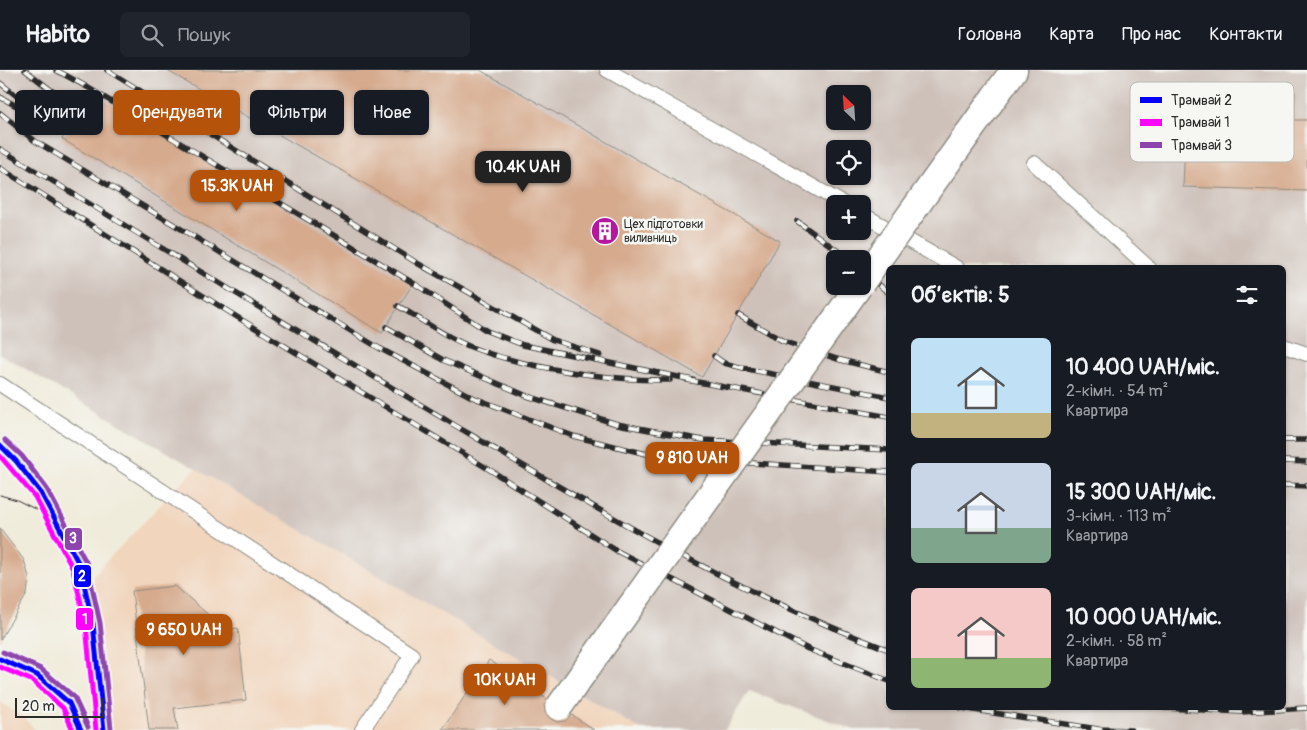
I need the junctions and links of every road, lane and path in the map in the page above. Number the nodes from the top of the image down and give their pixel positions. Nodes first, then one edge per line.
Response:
1 (607, 70) edge
2 (1014, 70) edge
3 (1034, 163) dead end
4 (828, 195) edge
5 (871, 219) edge
6 (952, 265) edge
7 (1145, 265) edge
8 (871, 269) edge
9 (853, 295) edge
10 (1286, 347) edge
11 (1307, 354) edge
12 (0, 384) edge
13 (558, 707) dead end
14 (362, 730) edge

1 - 4 lane
2 - 8 street, bridge
3 - 7 lane
5 - 6 lane
9 - 13 street, bridge
10 - 11 lane
12 - 14 lane

